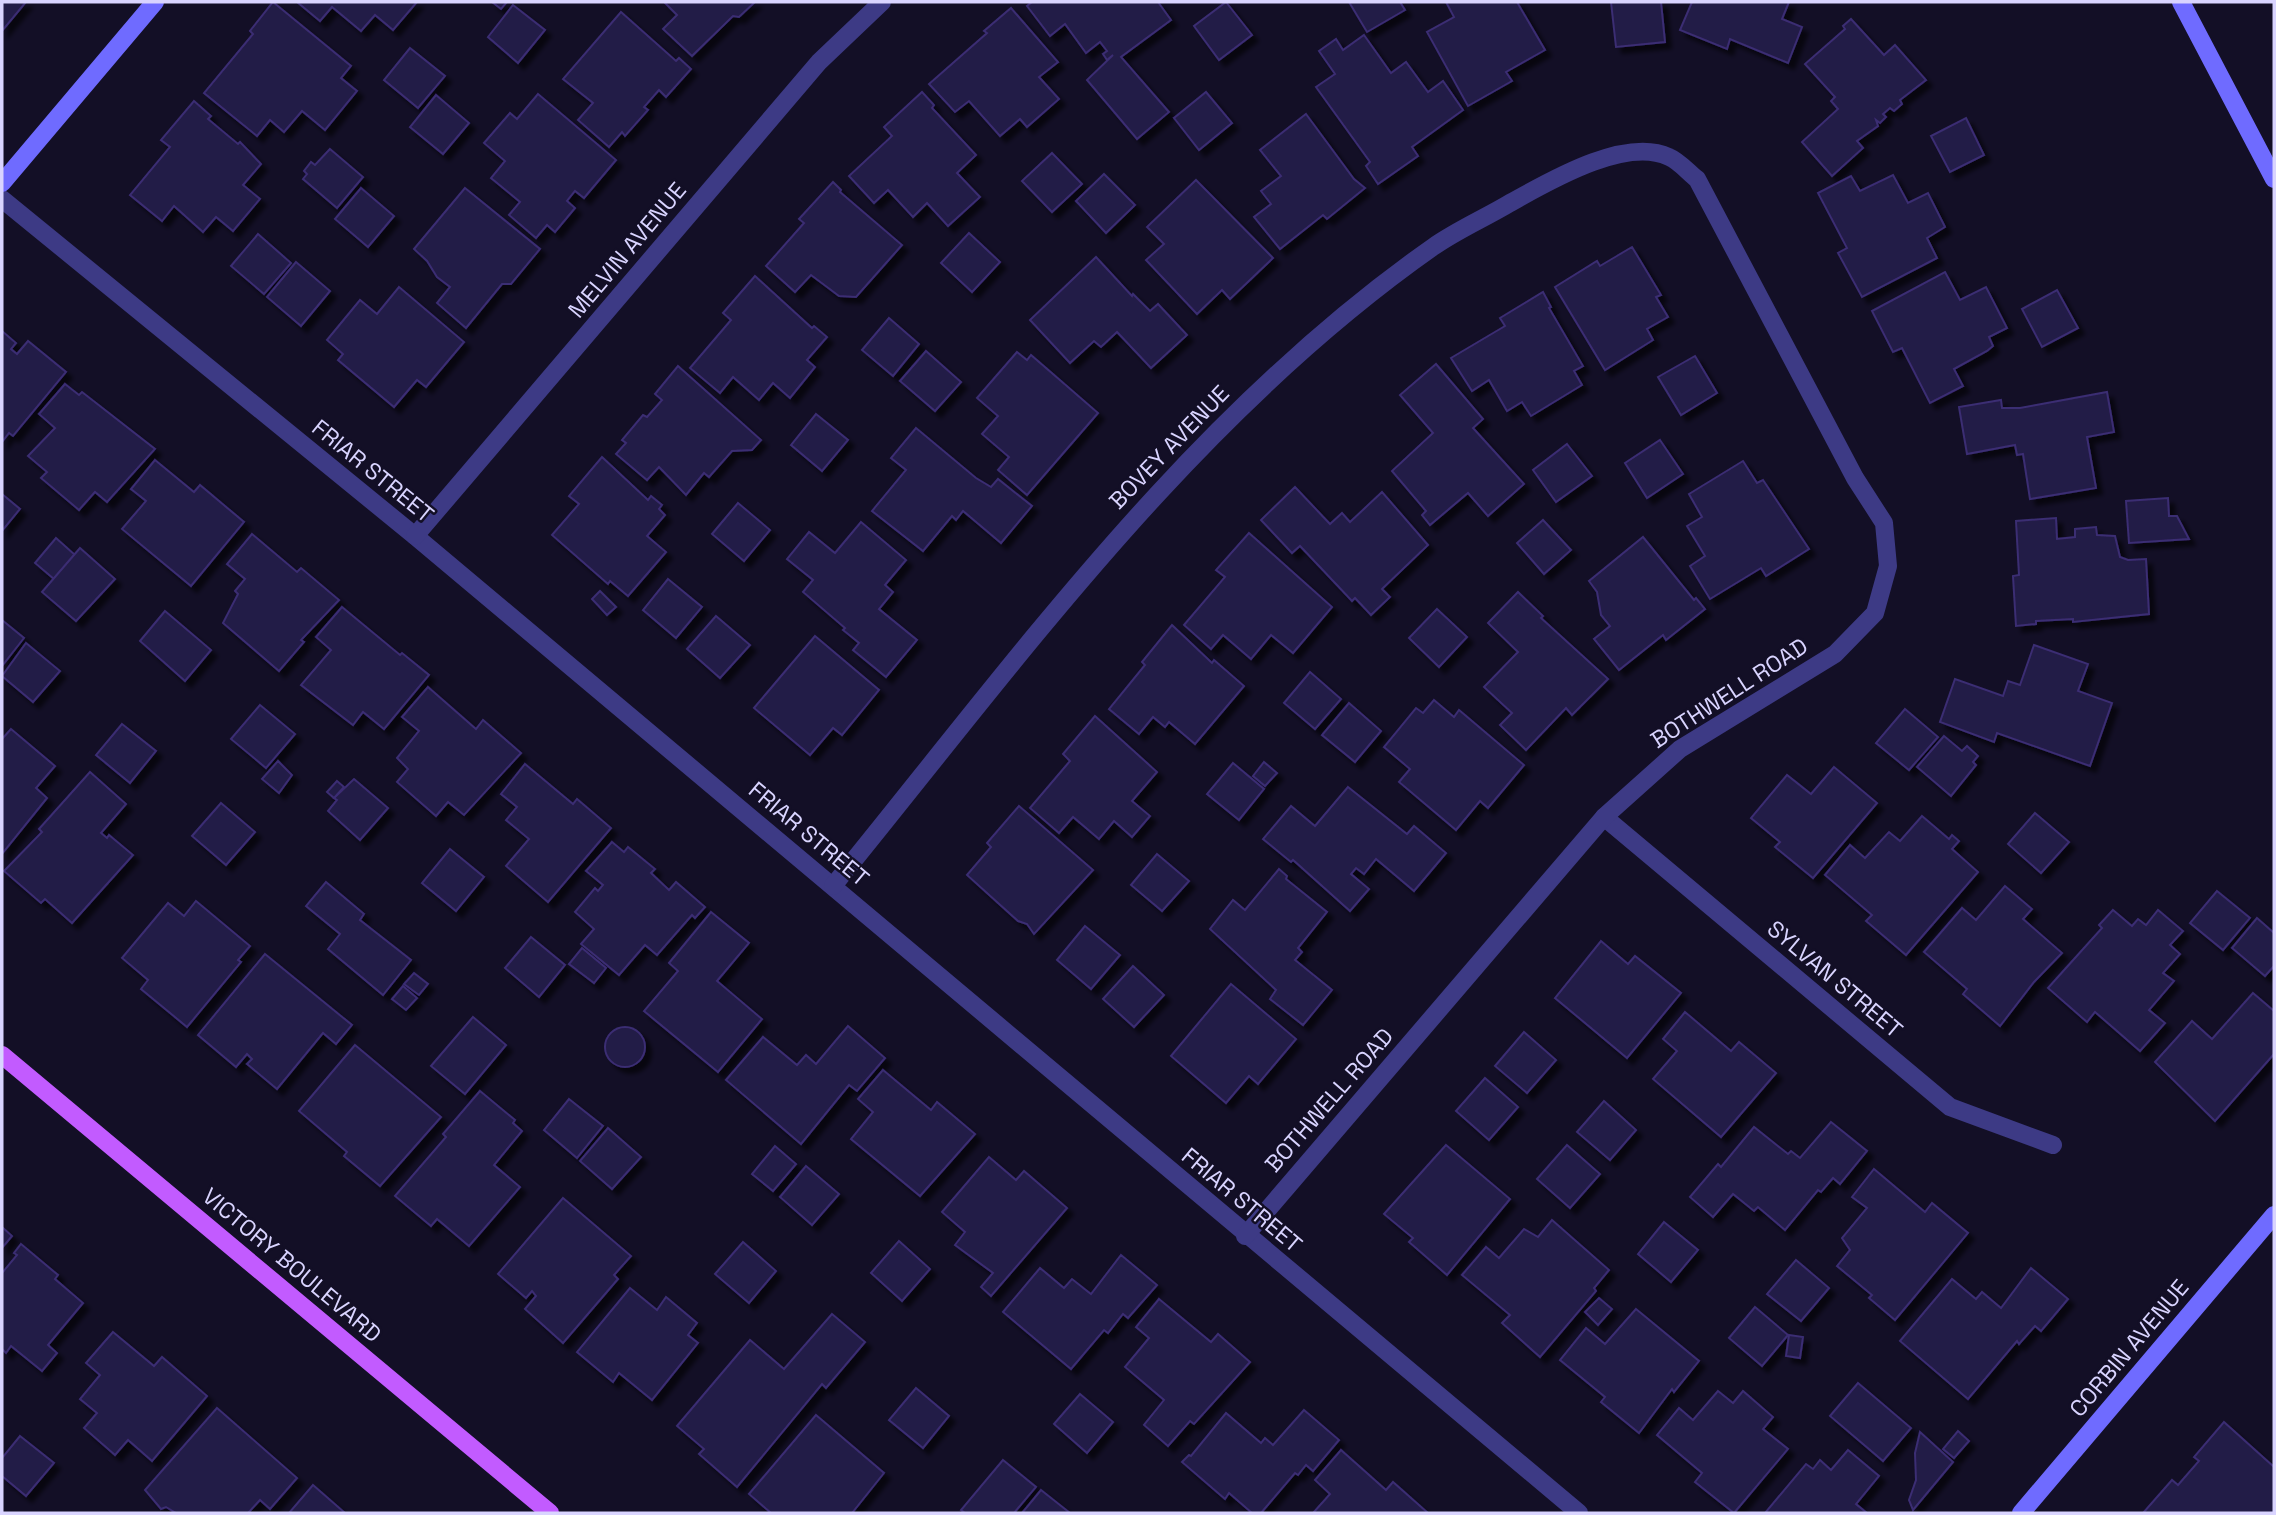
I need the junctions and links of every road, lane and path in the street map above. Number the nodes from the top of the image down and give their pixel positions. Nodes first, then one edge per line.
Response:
1 (155, 2) edge
2 (882, 2) edge
3 (2181, 2) edge
4 (1632, 152) joint
5 (2274, 179) edge
6 (2, 183) edge
7 (2, 199) edge
8 (415, 536) junction
9 (1604, 817) junction
10 (833, 886) junction
11 (2, 1055) edge
12 (2053, 1145) dead end
13 (2274, 1215) edge
14 (1245, 1236) junction
15 (550, 1513) edge
16 (1579, 1513) edge
17 (2021, 1513) edge

1 - 6 main road
2 - 8 street, MELVIN AVENUE
3 - 5 main road
4 - 9 street, BOTHWELL ROAD
4 - 10 street, BOVEY AVENUE
7 - 8 street, FRIAR STREET
8 - 10 street, FRIAR STREET
9 - 12 street, SYLVAN STREET
9 - 14 street, BOTHWELL ROAD
10 - 14 street, FRIAR STREET
11 - 15 main road, VICTORY BOULEVARD
13 - 17 main road, CORBIN AVENUE
14 - 16 street, FRIAR STREET

